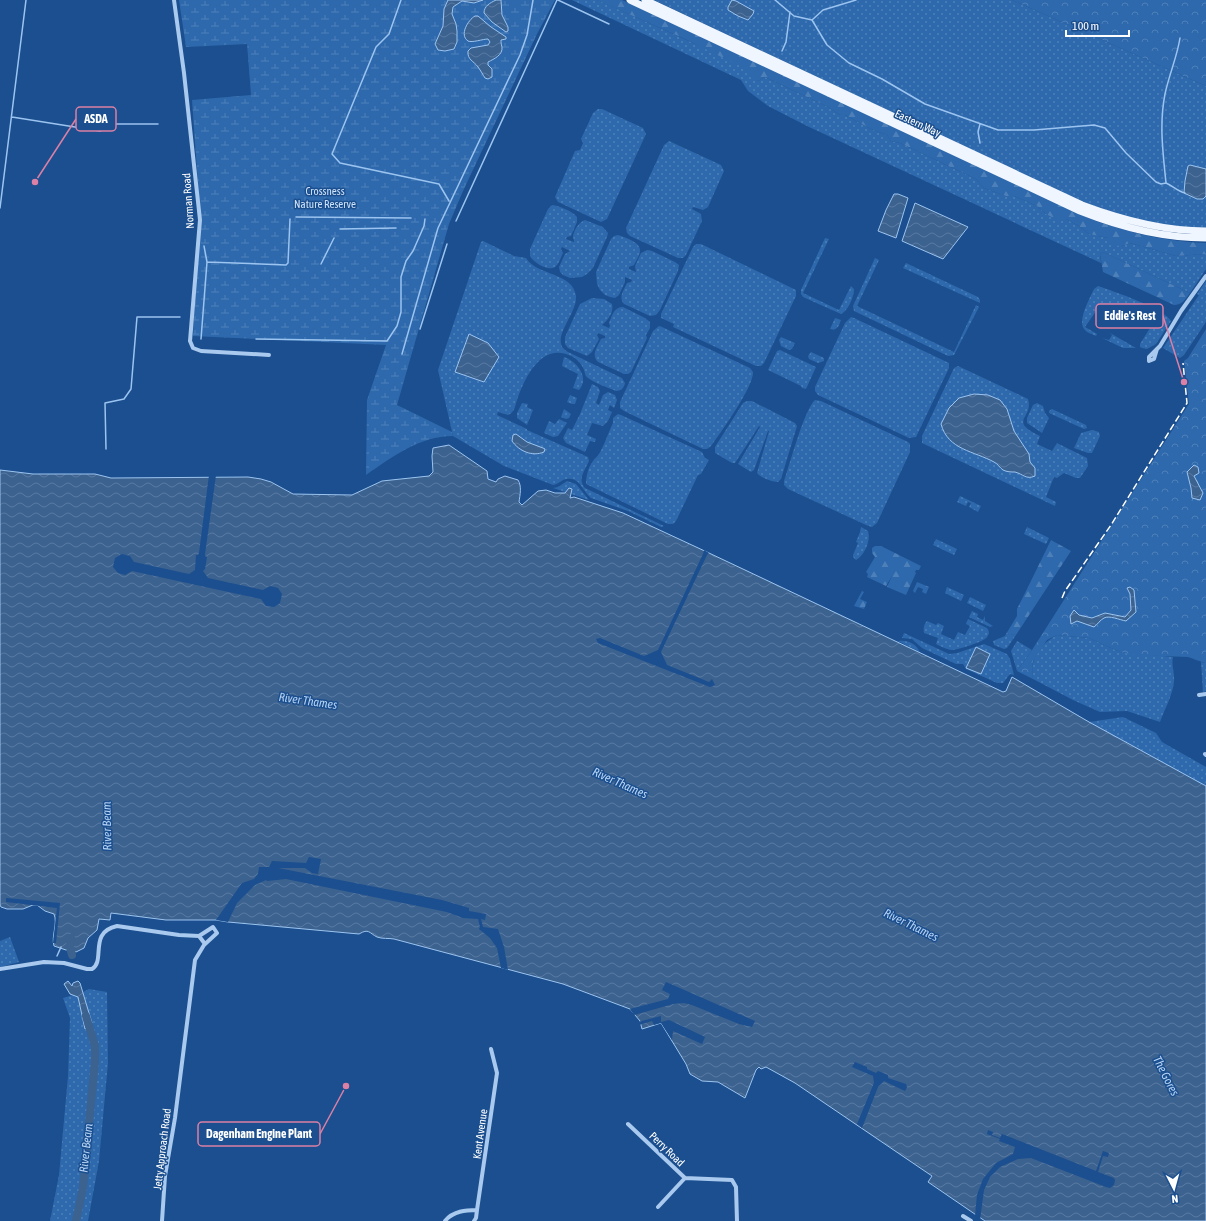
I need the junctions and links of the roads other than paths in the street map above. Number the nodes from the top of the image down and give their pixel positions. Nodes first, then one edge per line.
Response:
1 (174, 0) edge
2 (630, 0) edge
3 (645, 0) edge
4 (1206, 231) edge
5 (1169, 232) junction
6 (1206, 238) edge
7 (1206, 276) edge
8 (1158, 347) dead end
9 (268, 355) dead end
10 (1206, 694) edge
11 (1199, 695) dead end
12 (199, 936) junction
13 (205, 944) junction
14 (0, 969) edge
15 (491, 1049) dead end
16 (628, 1124) dead end
17 (685, 1178) junction
18 (658, 1207) dead end
19 (478, 1210) junction
20 (963, 1216) dead end
21 (476, 1220) edge
22 (162, 1221) edge
23 (445, 1221) edge
24 (737, 1221) edge
25 (971, 1221) edge

1 - 9 street, Norman Road
2 - 5 main road, Eastern Way
3 - 5 main road, Eastern Way
4 - 5 main road, Eastern Way
5 - 6 main road, Eastern Way
7 - 8 street
10 - 11 street
12 - 13 street
12 - 13 street, Jetty Approach Road
12 - 14 street
13 - 22 street, Jetty Approach Road
15 - 19 street, Kent Avenue
16 - 17 street, Perry Road
17 - 18 street, Perry Road
17 - 24 street, Perry Road
19 - 21 street, Kent Avenue
19 - 23 street
20 - 25 street

